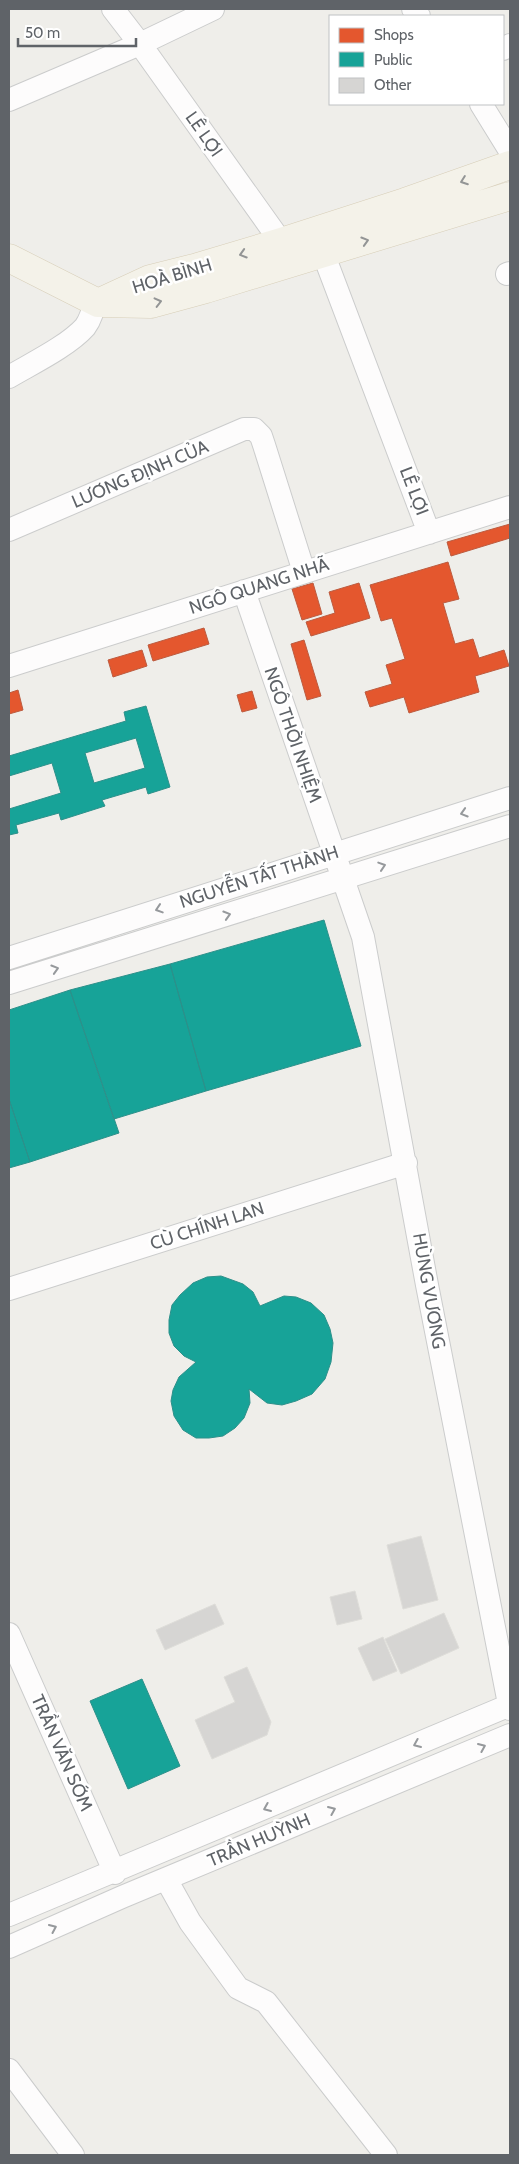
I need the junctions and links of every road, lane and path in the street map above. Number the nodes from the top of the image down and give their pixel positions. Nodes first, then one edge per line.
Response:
1 (112, 9) edge
2 (213, 9) edge
3 (140, 44) junction
4 (9, 100) edge
5 (482, 105) edge
6 (510, 151) edge
7 (510, 165) edge
8 (510, 196) edge
9 (319, 242) junction
10 (285, 253) junction
11 (9, 258) edge
12 (96, 302) junction
13 (9, 377) edge
14 (510, 507) edge
15 (9, 530) edge
16 (429, 533) junction
17 (304, 572) junction
18 (244, 591) junction
19 (9, 666) edge
20 (500, 802) edge
21 (504, 828) edge
22 (334, 853) junction
23 (343, 879) junction
24 (133, 918) junction
25 (141, 942) junction
26 (9, 958) edge
27 (9, 983) edge
28 (406, 1163) junction
29 (9, 1289) edge
30 (9, 1634) edge
31 (510, 1707) edge
32 (510, 1735) edge
33 (115, 1872) junction
34 (166, 1879) junction
35 (9, 1916) edge
36 (9, 1948) edge
37 (9, 2070) edge
38 (73, 2155) edge
39 (386, 2155) edge

1 - 3 street, LÊ LỢI
2 - 3 street
3 - 4 street
3 - 10 street, LÊ LỢI
5 - 6 street
7 -> 9 main road, HOÀ BÌNH
9 -> 8 main road, HOÀ BÌNH
9 - 10 main road, HOÀ BÌNH
9 - 16 street, LÊ LỢI
10 - 12 main road, HOÀ BÌNH
11 - 12 main road
12 - 13 street
14 - 16 street, NGÔ QUANG NHÃ
15 - 17 street, LƯƠNG ĐỊNH CỦA
16 - 17 street, NGÔ QUANG NHÃ
17 - 18 street, NGÔ QUANG NHÃ
18 - 19 street, NGÔ QUANG NHÃ
18 - 22 street, NGÔ THỜI NHIỆM
20 - 21 street
20 -> 22 street, NGUYỄN TẤT THÀNH
23 -> 21 street, NGUYỄN TẤT THÀNH
22 - 23 street, NGÔ THỜI NHIỆM
22 -> 24 street, NGUYỄN TẤT THÀNH
25 -> 23 street, NGUYỄN TẤT THÀNH
23 - 28 street, HÙNG VƯƠNG
24 - 25 street
24 - 26 street, NGUYỄN TẤT THÀNH
27 -> 25 street, NGUYỄN TẤT THÀNH
28 - 29 street, CÙ CHÍNH LAN
28 - 31 street, HÙNG VƯƠNG
30 - 33 street, TRẦN VĂN SỚM
31 -> 33 street, TRẦN HUỲNH
34 -> 32 street, TRẦN HUỲNH
33 - 35 street, TRẦN HUỲNH
36 -> 34 street, TRẦN HUỲNH
34 - 39 street
37 - 38 street

